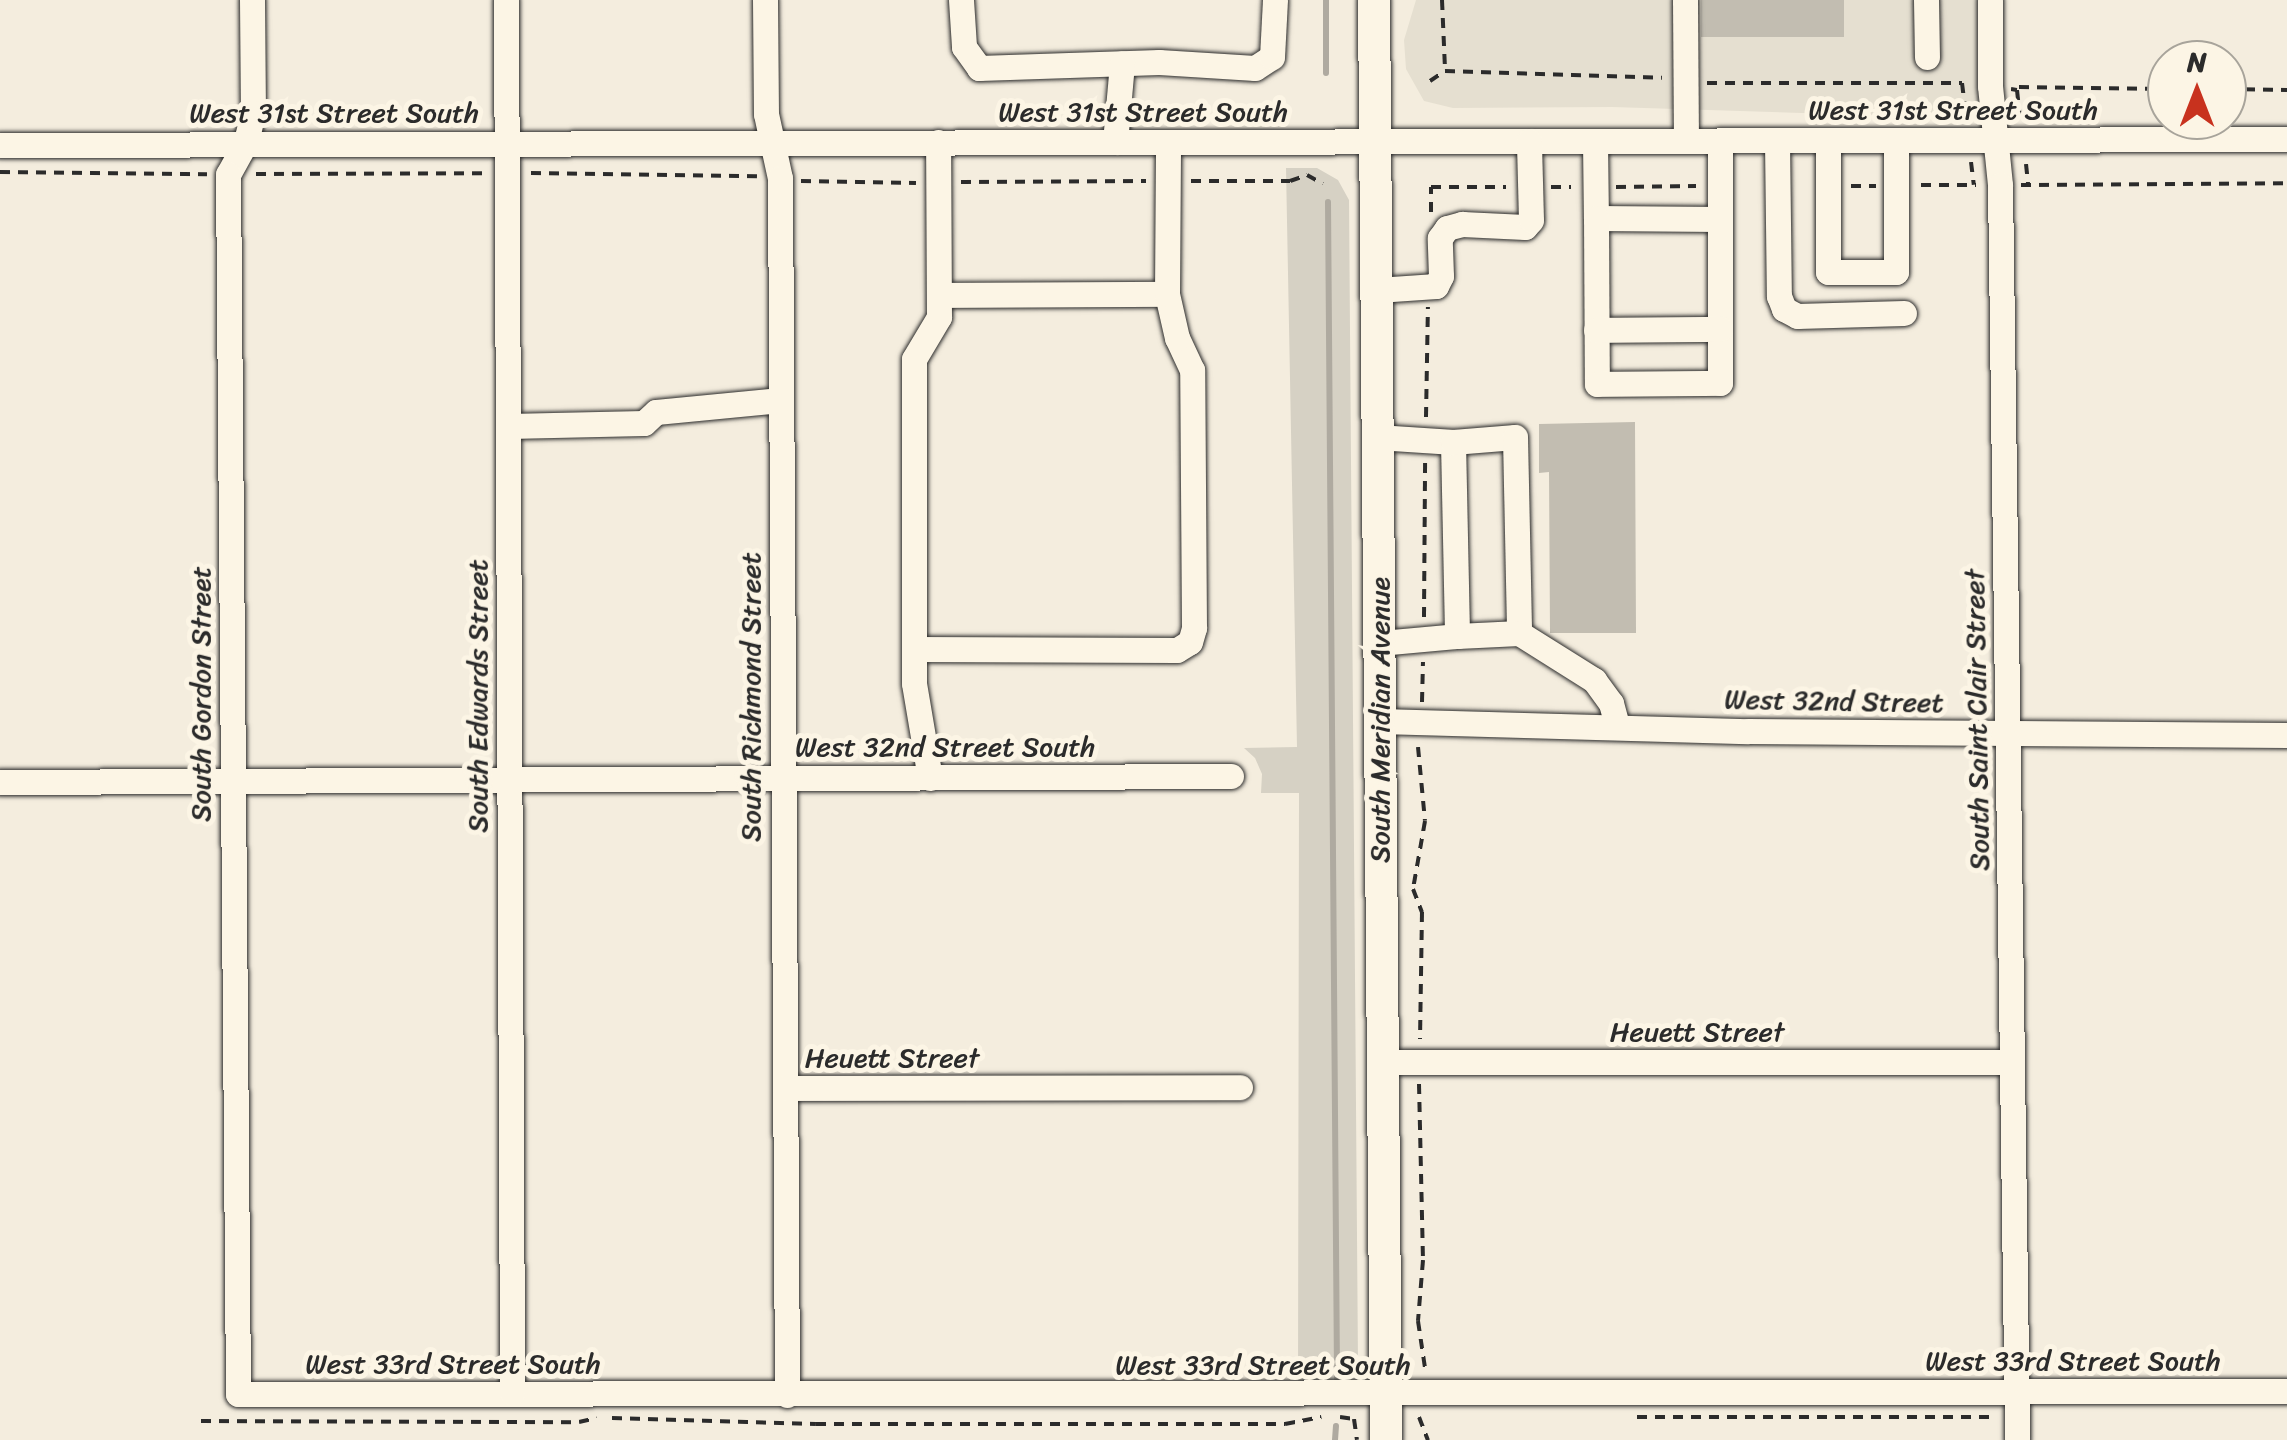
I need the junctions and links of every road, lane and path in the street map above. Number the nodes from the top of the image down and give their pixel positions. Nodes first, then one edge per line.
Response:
1 (252, 0) edge
2 (506, 0) edge
3 (765, 0) edge
4 (961, 0) edge
5 (1275, 0) edge
6 (1374, 0) edge
7 (1442, 0) edge
8 (1685, 0) edge
9 (1926, 0) edge
10 (1990, 0) edge
11 (1927, 57) dead end
12 (1122, 64) junction
13 (1445, 72) junction
14 (1685, 80) junction
15 (1430, 81) dead end
16 (2019, 87) dead end
17 (2147, 88) edge
18 (2247, 89) edge
19 (2287, 90) edge
20 (1996, 139) junction
21 (2287, 139) edge
22 (1777, 140) junction
23 (1828, 140) junction
24 (1896, 140) junction
25 (1969, 140) junction
26 (1529, 141) junction
27 (1595, 141) junction
28 (1686, 141) junction
29 (1720, 141) junction
30 (246, 142) junction
31 (938, 142) junction
32 (1115, 142) junction
33 (1168, 142) junction
34 (1375, 142) junction
35 (507, 143) junction
36 (769, 143) junction
37 (0, 145) edge
38 (0, 172) edge
39 (507, 173) junction
40 (228, 174) junction
41 (780, 178) junction
42 (939, 182) junction
43 (1167, 182) junction
44 (2287, 183) edge
45 (1323, 184) dead end
46 (1987, 185) junction
47 (1596, 186) junction
48 (1720, 186) junction
49 (1828, 186) junction
50 (1896, 186) junction
51 (1530, 187) junction
52 (1596, 218) junction
53 (1720, 219) junction
54 (1430, 220) dead end
55 (1429, 288) junction
56 (1377, 290) junction
57 (1167, 294) junction
58 (940, 295) junction
59 (1904, 313) dead end
60 (1720, 329) junction
61 (1596, 330) junction
62 (780, 400) junction
63 (508, 426) junction
64 (1378, 437) junction
65 (1426, 440) junction
66 (1453, 442) junction
67 (1519, 633) junction
68 (1457, 636) junction
69 (1424, 639) junction
70 (1380, 643) junction
71 (915, 650) junction
72 (1380, 721) junction
73 (1420, 722) junction
74 (1616, 726) junction
75 (2008, 734) junction
76 (2287, 735) edge
77 (1231, 776) dead end
78 (782, 778) junction
79 (930, 778) junction
80 (508, 779) junction
81 (231, 781) junction
82 (0, 782) edge
83 (1383, 1062) junction
84 (1420, 1062) junction
85 (2012, 1062) junction
86 (1240, 1087) dead end
87 (785, 1088) junction
88 (2016, 1391) junction
89 (2287, 1391) edge
90 (512, 1393) junction
91 (238, 1394) joint
92 (1385, 1395) junction
93 (1420, 1395) junction
94 (787, 1396) junction
95 (1637, 1417) dead end
96 (1994, 1417) dead end
97 (201, 1421) dead end
98 (1357, 1440) edge
99 (1386, 1440) edge
100 (1428, 1440) edge
101 (2016, 1440) edge

1 - 30 street, South Gordon Street
2 - 35 street, South Edwards Street
3 - 36 street, South Richmond Street
4 - 12 street
5 - 12 street
6 - 34 main road, South Meridian Avenue
7 - 13 path
8 - 14 street
9 - 11 street
10 - 20 street, South Saint Clair Street
12 - 32 street
13 - 14 path
13 - 15 path
14 - 25 path
14 - 28 street
16 - 17 path
18 - 19 path
20 - 21 street, West 31st Street South
20 - 25 street, West 31st Street South
20 - 46 street, South Saint Clair Street
22 - 23 street, West 31st Street South
22 - 29 street, West 31st Street South
22 - 59 street
23 - 24 street, West 31st Street South
23 - 49 street
24 - 25 street, West 31st Street South
24 - 50 street
25 - 46 path
26 - 27 street, West 31st Street South
26 - 34 street, West 31st Street South
26 - 51 street
27 - 28 street, West 31st Street South
27 - 47 street
28 - 29 street, West 31st Street South
29 - 48 street
30 - 35 street, West 31st Street South
30 - 37 street, West 31st Street South
30 - 40 street, South Gordon Street
31 - 32 street, West 31st Street South
31 - 36 street, West 31st Street South
31 - 42 street
32 - 33 street, West 31st Street South
33 - 34 street, West 31st Street South
33 - 43 street
34 - 56 main road, South Meridian Avenue
35 - 36 street, West 31st Street South
35 - 39 street, South Edwards Street
36 - 41 street, South Richmond Street
38 - 40 path
39 - 40 path
39 - 41 path
39 - 63 street, South Edwards Street
40 - 81 street, South Gordon Street
41 - 42 path
41 - 62 street, South Richmond Street
42 - 43 path
42 - 58 street
43 - 45 path
43 - 57 street
44 - 46 path
46 - 50 path
46 - 75 street, South Saint Clair Street
47 - 48 path
47 - 51 path
47 - 52 street
48 - 53 street
49 - 50 path
49 - 50 street
51 - 54 path
51 - 55 street
52 - 53 street
52 - 61 street
53 - 60 street
55 - 56 street
55 - 65 path
56 - 64 main road, South Meridian Avenue
57 - 58 street
57 - 71 street
58 - 71 street
60 - 61 street
60 - 61 street
62 - 63 street
62 - 78 street, South Richmond Street
63 - 80 street, South Edwards Street
64 - 65 street
64 - 70 main road, South Meridian Avenue
65 - 66 street
65 - 69 path
66 - 67 street
66 - 68 street
67 - 68 street
67 - 74 street
68 - 69 street
69 - 70 street
69 - 73 path
70 - 72 main road, South Meridian Avenue
71 - 79 street
72 - 73 street, West 32nd Street
72 - 83 main road, South Meridian Avenue
73 - 74 street, West 32nd Street
73 - 84 path
74 - 75 street, West 32nd Street
75 - 76 street, West 32nd Street
75 - 85 street, South Saint Clair Street
77 - 79 street, West 32nd Street South
78 - 79 street, West 32nd Street South
78 - 80 street, West 32nd Street South
78 - 87 street, South Richmond Street
80 - 81 street, West 32nd Street South
80 - 90 street, South Edwards Street
81 - 82 street, West 32nd Street South
81 - 91 street, South Gordon Street
83 - 84 street, Heuett Street
83 - 92 main road, South Meridian Avenue
84 - 85 street, Heuett Street
84 - 93 path
85 - 88 street, South Saint Clair Street
86 - 87 street, Heuett Street
87 - 94 street, South Richmond Street
88 - 89 street, West 33rd Street South
88 - 93 street, West 33rd Street South
88 - 101 street, South Saint Clair Street
90 - 91 street, West 33rd Street South
90 - 94 street, West 33rd Street South
92 - 93 street, West 33rd Street South
92 - 94 street, West 33rd Street South
92 - 99 main road, South Meridian Avenue
93 - 100 path
95 - 96 path
97 - 98 path

